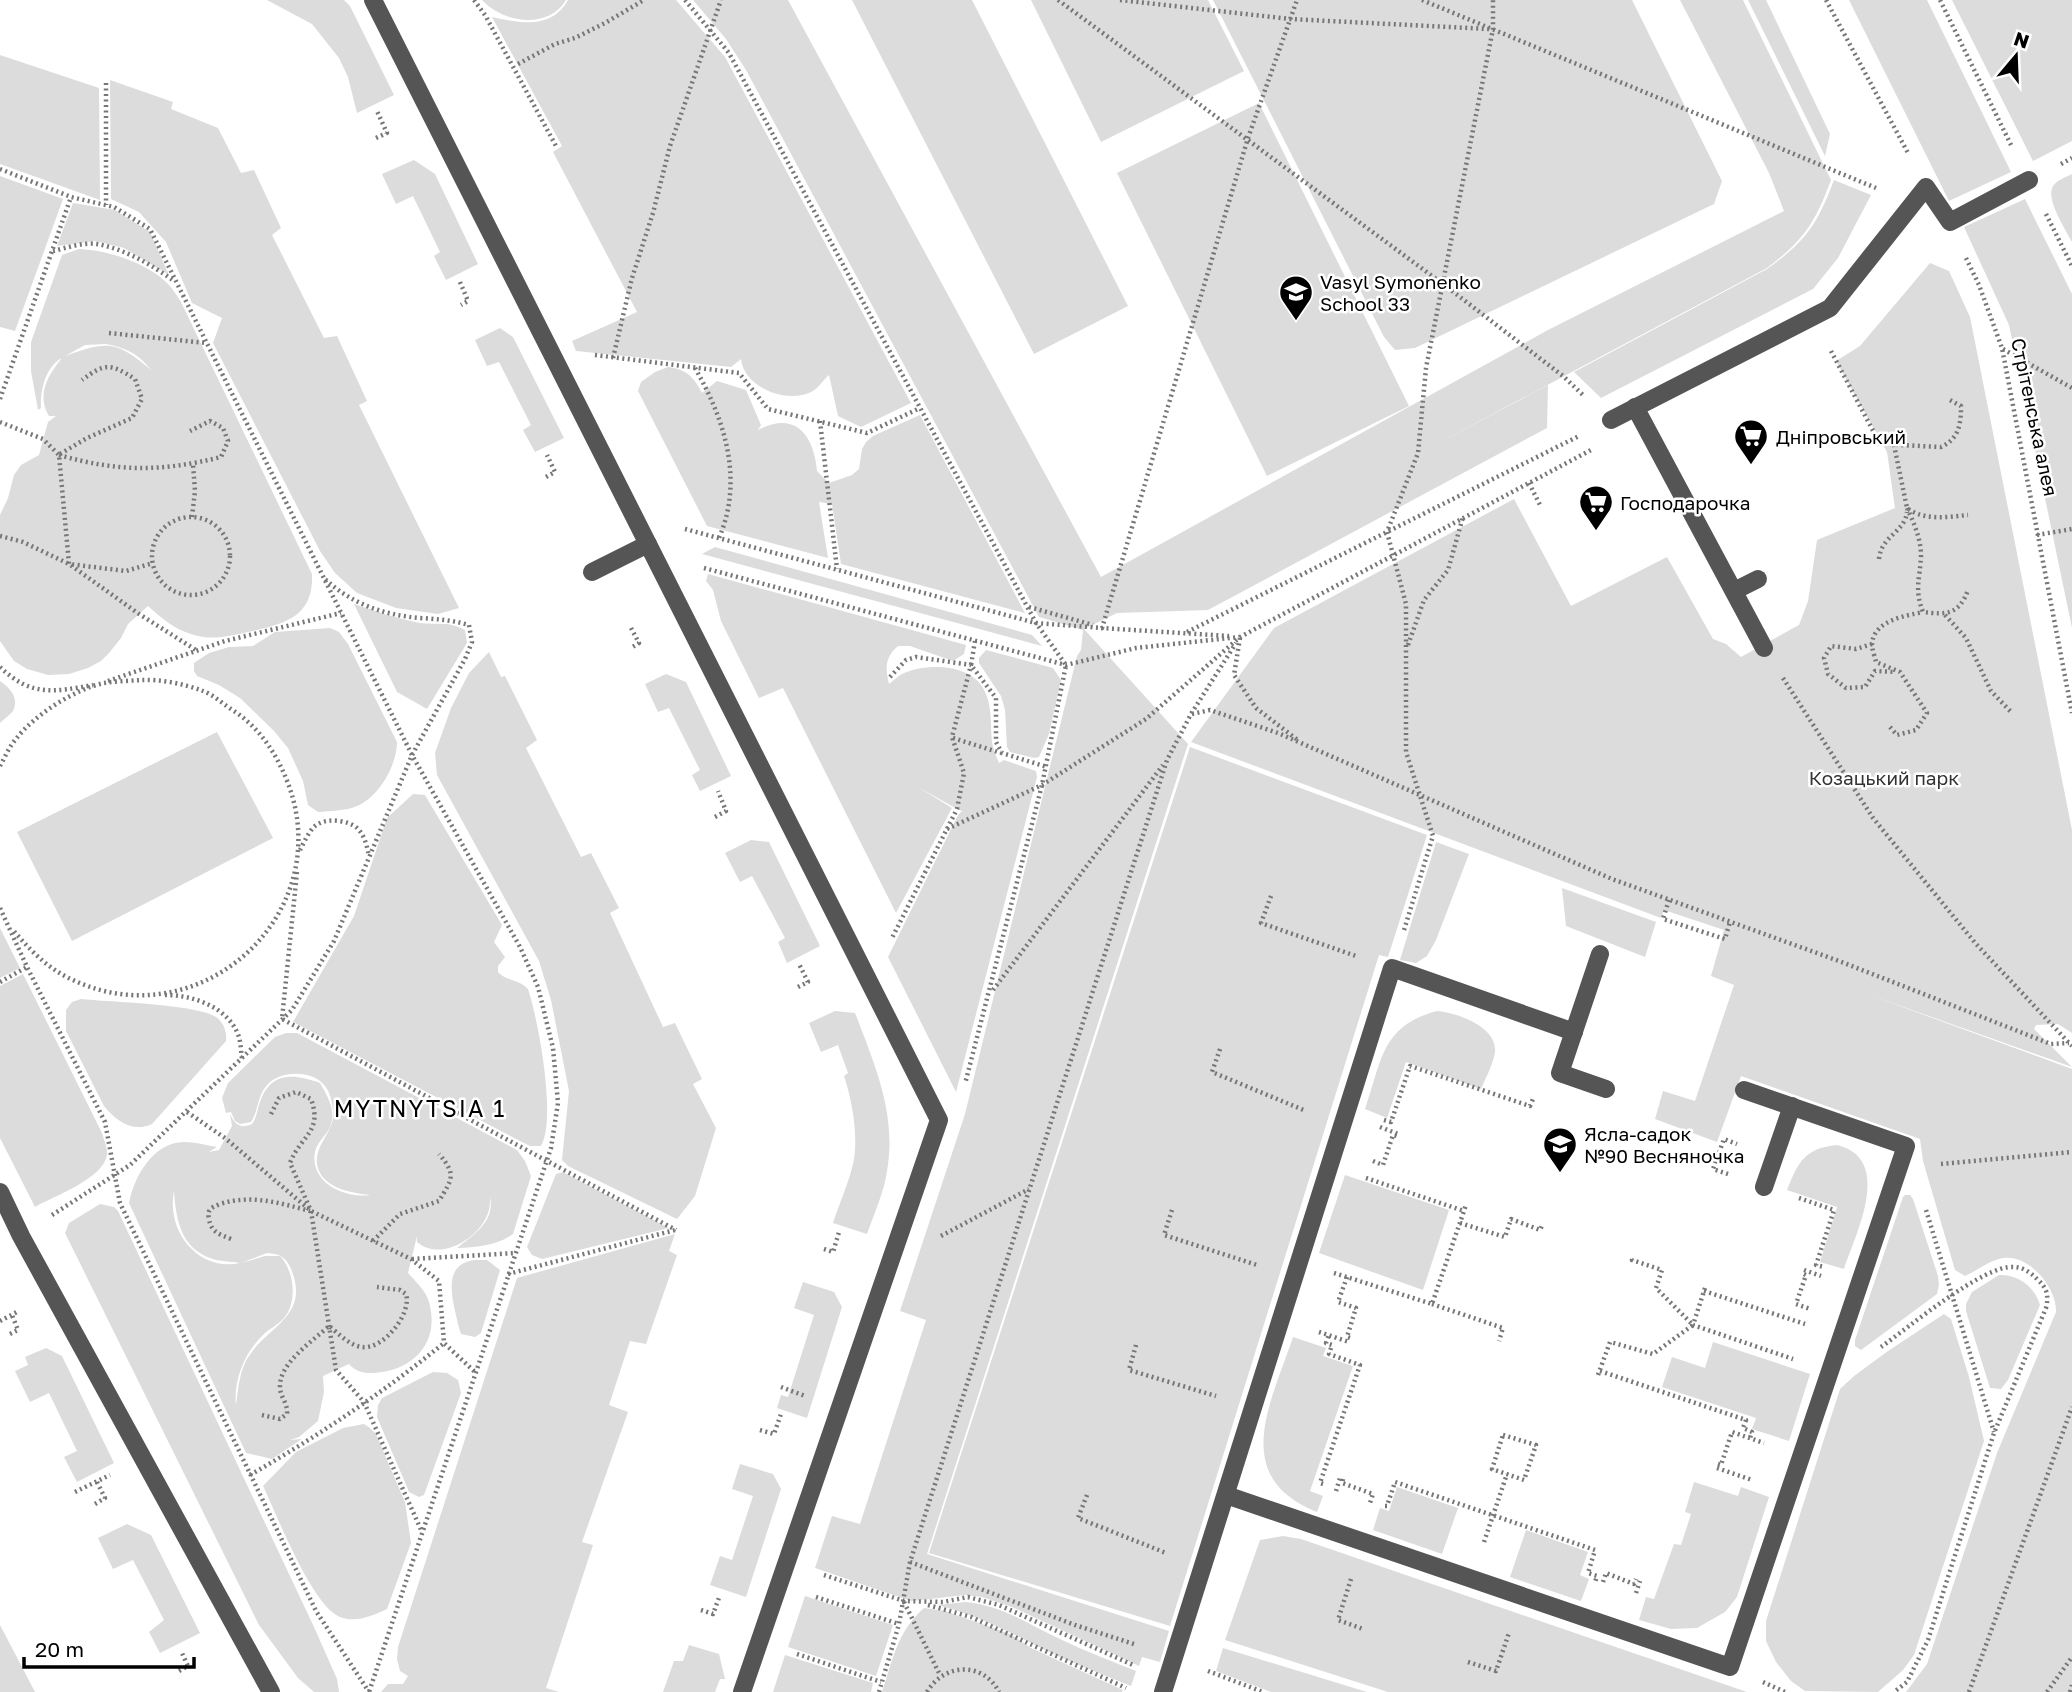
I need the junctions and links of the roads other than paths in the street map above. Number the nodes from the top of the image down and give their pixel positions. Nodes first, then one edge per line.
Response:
1 (373, 0) edge
2 (2029, 180) road end
3 (1635, 407) junction
4 (1606, 422) road end
5 (648, 544) junction
6 (592, 572) dead end
7 (1758, 579) dead end
8 (1734, 591) junction
9 (1764, 648) road end
10 (1600, 954) dead end
11 (1574, 1032) junction
12 (1606, 1089) dead end
13 (1744, 1090) dead end
14 (1792, 1106) junction
15 (1764, 1187) road end
16 (0, 1192) edge
17 (1226, 1495) junction
18 (1168, 1688) edge
19 (271, 1692) edge
20 (742, 1692) edge

1 - 5 street
2 - 3 street
3 - 4 street
3 - 8 street
5 - 6 street
5 - 20 street
7 - 8 street
8 - 9 street
10 - 11 street
11 - 12 street
11 - 17 street
13 - 14 street
14 - 15 street
14 - 17 street
16 - 19 street
17 - 18 street

